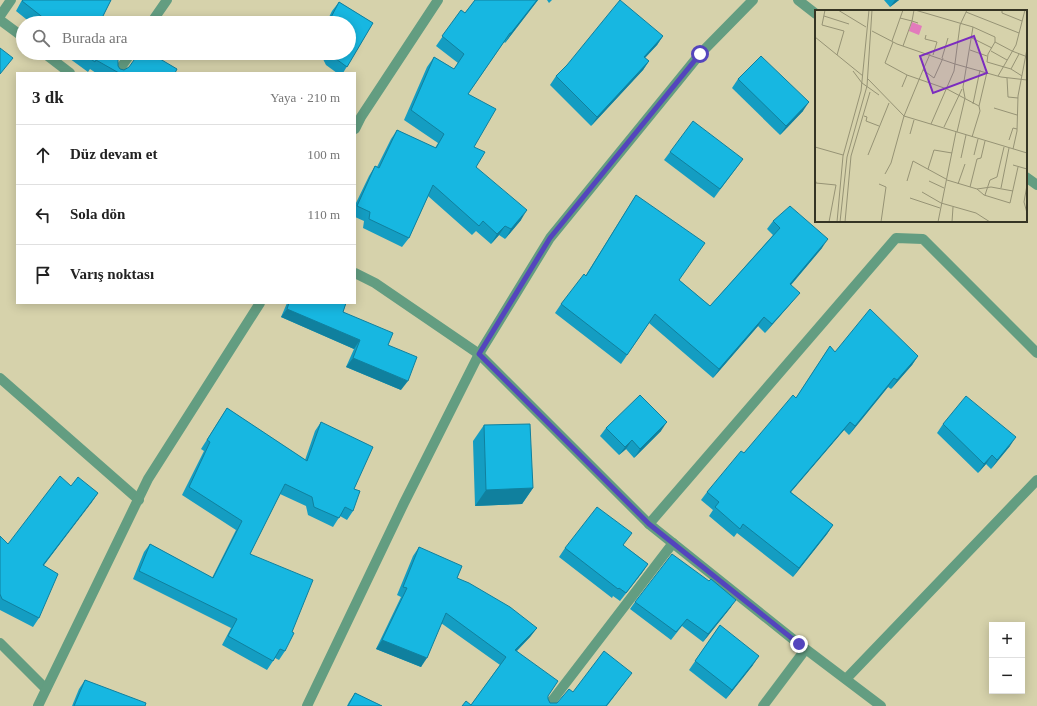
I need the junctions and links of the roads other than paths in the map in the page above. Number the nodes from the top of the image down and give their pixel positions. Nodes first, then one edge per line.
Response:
1 (11, 0) edge
2 (167, 0) edge
3 (438, 0) edge
4 (753, 0) edge
5 (798, 0) edge
6 (815, 13) edge
7 (0, 16) edge
8 (157, 16) edge
9 (0, 20) edge
10 (16, 32) edge
11 (53, 60) edge
12 (126, 60) edge
13 (69, 72) edge
14 (118, 72) edge
15 (356, 127) edge
16 (1027, 177) edge
17 (1037, 185) edge
18 (356, 274) edge
19 (259, 304) edge
20 (1037, 353) edge
21 (479, 354) junction
22 (0, 378) edge
23 (1037, 480) edge
24 (139, 500) junction
25 (649, 524) junction
26 (673, 543) junction
27 (0, 643) edge
28 (805, 650) junction
29 (846, 680) junction
30 (46, 689) junction
31 (38, 706) edge
32 (307, 706) edge
33 (548, 706) edge
34 (763, 706) edge
35 (881, 706) edge

1 - 7 street
2 - 8 street
3 - 15 street
4 - 21 street
5 - 6 street
9 - 10 street
11 - 13 street
12 - 14 street
16 - 17 street
18 - 21 street
19 - 24 street
20 - 25 street
21 - 25 street
21 - 32 street
22 - 24 street
23 - 29 street
24 - 30 street
25 - 26 street
26 - 28 street
26 - 33 street
27 - 30 street
28 - 29 street
28 - 34 street
29 - 35 street
30 - 31 street

